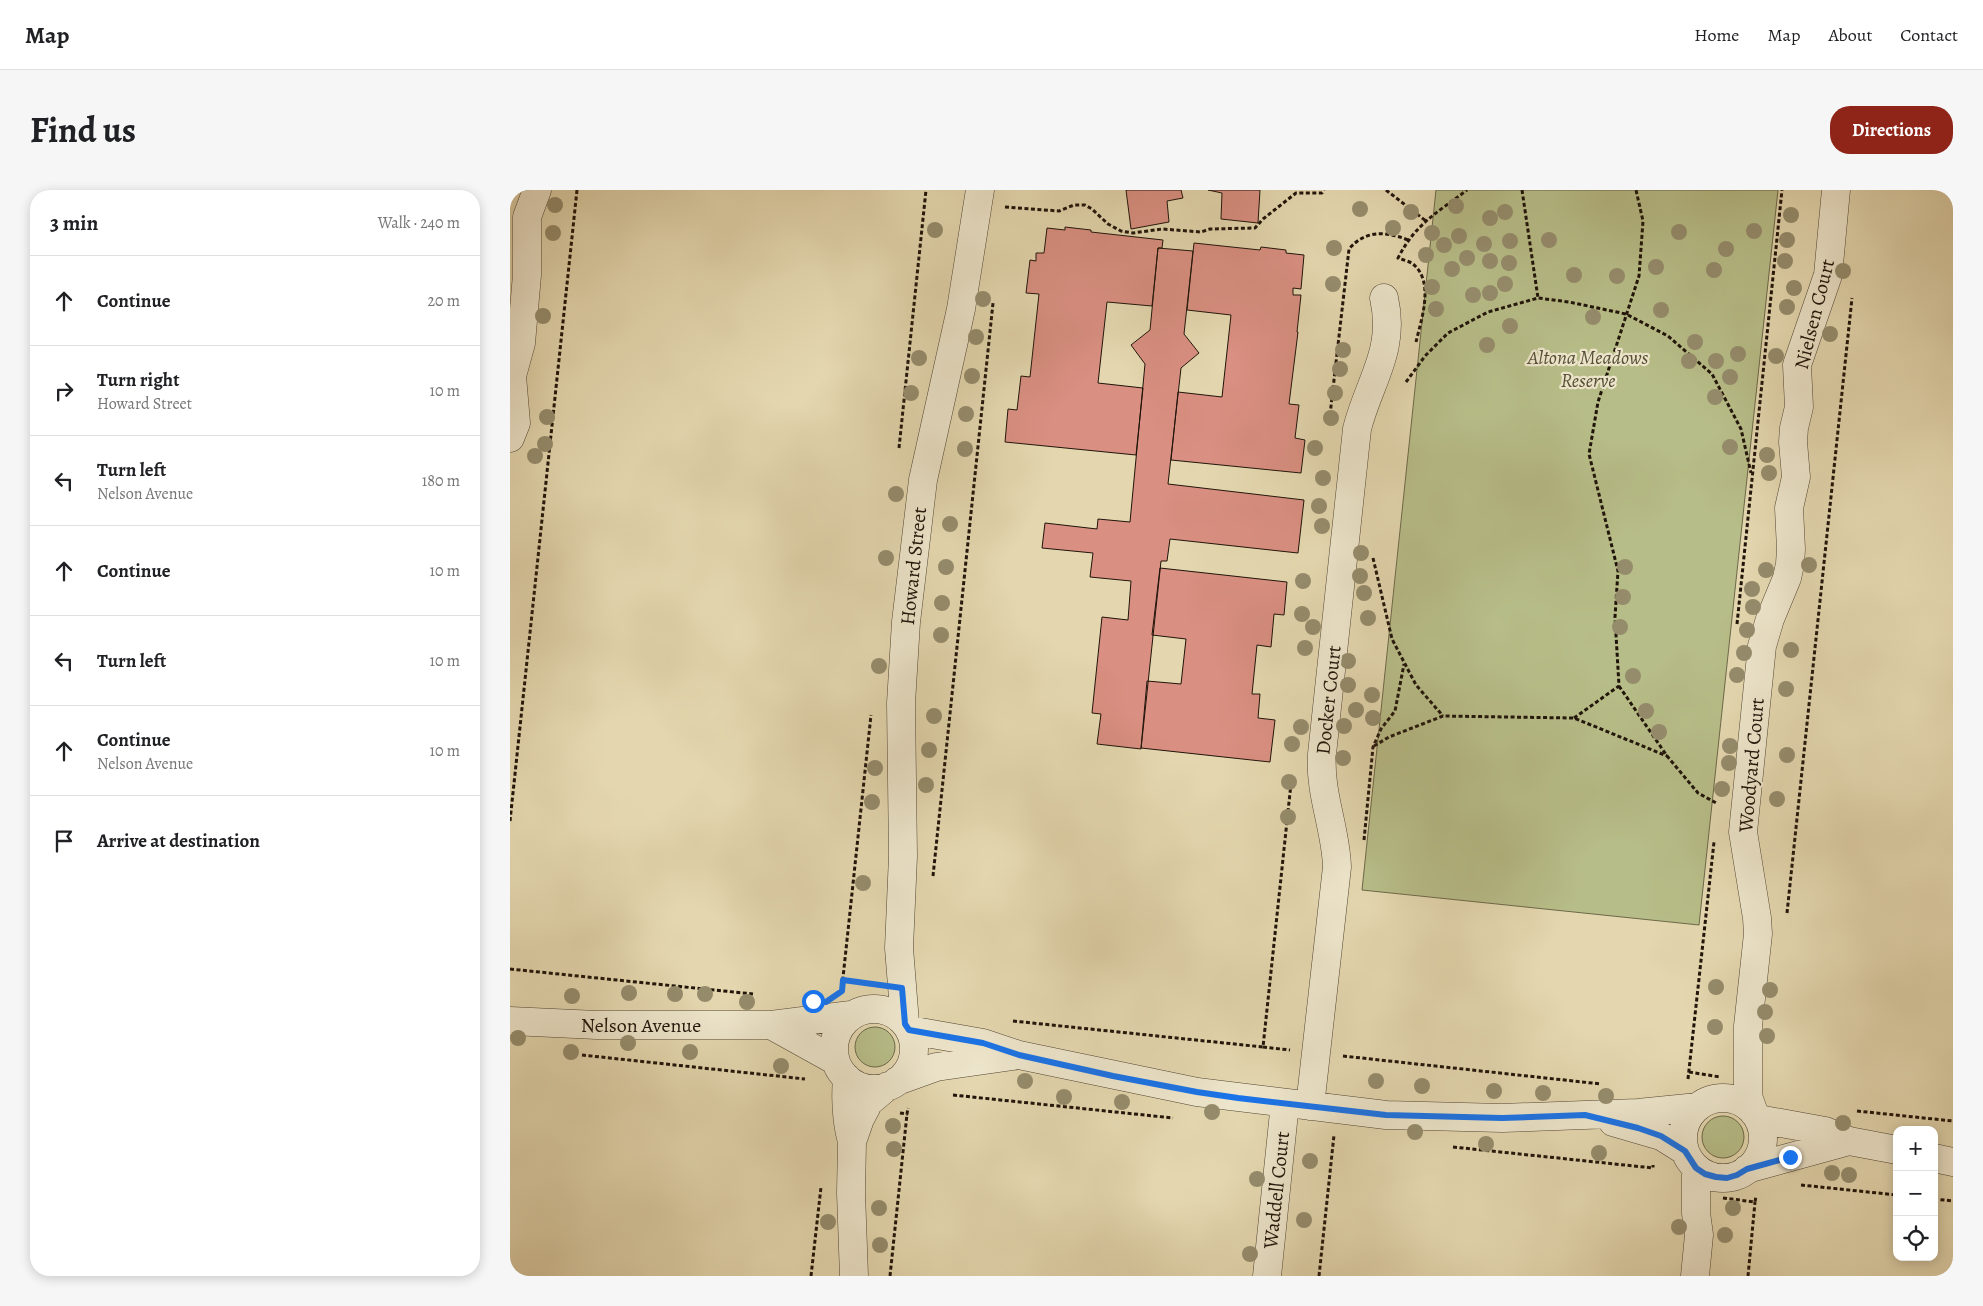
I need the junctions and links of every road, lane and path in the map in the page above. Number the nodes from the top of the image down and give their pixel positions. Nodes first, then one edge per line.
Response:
1 (537, 190) edge
2 (577, 190) edge
3 (926, 190) edge
4 (1324, 190) edge
5 (1386, 190) edge
6 (1467, 190) edge
7 (1522, 190) edge
8 (1636, 190) edge
9 (1782, 190) edge
10 (1836, 190) edge
11 (992, 194) edge
12 (1003, 206) junction
13 (1002, 216) dead end
14 (1426, 221) junction
15 (1853, 289) dead end
16 (994, 293) dead end
17 (1384, 298) dead end
18 (1538, 298) junction
19 (1626, 314) junction
20 (1404, 384) dead end
21 (1329, 424) dead end
22 (510, 438) edge
23 (898, 457) dead end
24 (1752, 476) junction
25 (1788, 508) joint
26 (1372, 551) dead end
27 (1737, 625) dead end
28 (1404, 662) junction
29 (1620, 686) junction
30 (871, 714) dead end
31 (1443, 716) junction
32 (1574, 718) junction
33 (1667, 756) junction
34 (1292, 770) dead end
35 (1719, 794) dead end
36 (1718, 804) junction
37 (1717, 814) dead end
38 (510, 820) edge
39 (1715, 834) dead end
40 (932, 883) dead end
41 (1786, 922) dead end
42 (899, 948) junction
43 (510, 969) edge
44 (843, 980) junction
45 (882, 986) junction
46 (755, 994) dead end
47 (854, 1005) junction
48 (1010, 1021) dead end
49 (510, 1022) edge
50 (771, 1025) junction
51 (1748, 1026) junction
52 (907, 1027) junction
53 (579, 1055) dead end
54 (1019, 1055) junction
55 (1343, 1056) dead end
56 (841, 1070) junction
57 (805, 1079) dead end
58 (893, 1083) junction
59 (1610, 1085) dead end
60 (1696, 1098) junction
61 (1297, 1105) junction
62 (1855, 1111) dead end
63 (907, 1114) dead end
64 (1585, 1115) junction
65 (1756, 1116) junction
66 (1953, 1121) edge
67 (1334, 1135) dead end
68 (1849, 1141) junction
69 (852, 1142) junction
70 (1893, 1149) edge
71 (1690, 1159) junction
72 (1938, 1159) edge
73 (1953, 1162) edge
74 (1742, 1172) junction
75 (1793, 1184) dead end
76 (1893, 1195) edge
77 (1938, 1199) edge
78 (1953, 1201) edge
79 (1755, 1202) dead end
80 (1700, 1235) junction
81 (854, 1276) edge
82 (890, 1276) edge
83 (1267, 1276) edge
84 (1319, 1276) edge
85 (1695, 1276) edge
86 (1748, 1276) edge

1 - 22 street
2 - 38 path
3 - 23 path
4 - 12 path
5 - 14 path
6 - 14 path
7 - 18 path
8 - 19 path
9 - 24 path
10 - 25 street, Nielsen Court
11 - 12 path
11 - 42 street, Howard Street
12 - 13 path
14 - 21 path
15 - 41 path
16 - 40 path
17 - 61 street, Docker Court
18 - 19 path
18 - 20 path
19 - 24 path
19 - 29 path
24 - 27 path
25 - 51 street, Woodyard Court
26 - 28 path
28 - 31 path
28 - 31 path
29 - 32 path
29 - 33 path
30 - 44 path
31 - 32 path
32 - 33 path
33 - 36 path
34 - 48 path
35 - 36 path
36 - 37 path
39 - 60 path
42 - 45 street, Howard Street
42 - 52 street, Howard Street
43 - 46 path
44 - 45 path
44 - 47 path
45 - 47 street, Howard Street
47 - 50 street, Nelson Avenue
47 - 52 street
47 - 56 street
49 - 50 street, Nelson Avenue
50 - 56 street, Nelson Avenue
51 - 60 street, Woodyard Court
51 - 65 street, Woodyard Court
52 - 54 street
52 - 58 street
53 - 57 path
54 - 58 street
54 - 61 street
55 - 59 path
56 - 58 street
56 - 69 street
58 - 69 street
60 - 64 street
60 - 65 street
60 - 71 street
61 - 64 street
61 - 83 street, Waddell Court
62 - 66 path
63 - 82 path
64 - 71 street
65 - 68 street
65 - 74 street
67 - 84 path
68 - 70 street
68 - 74 street
69 - 81 street
71 - 74 street
71 - 80 street
72 - 73 street
74 - 80 street
75 - 76 path
77 - 78 path
79 - 86 path
80 - 85 street

